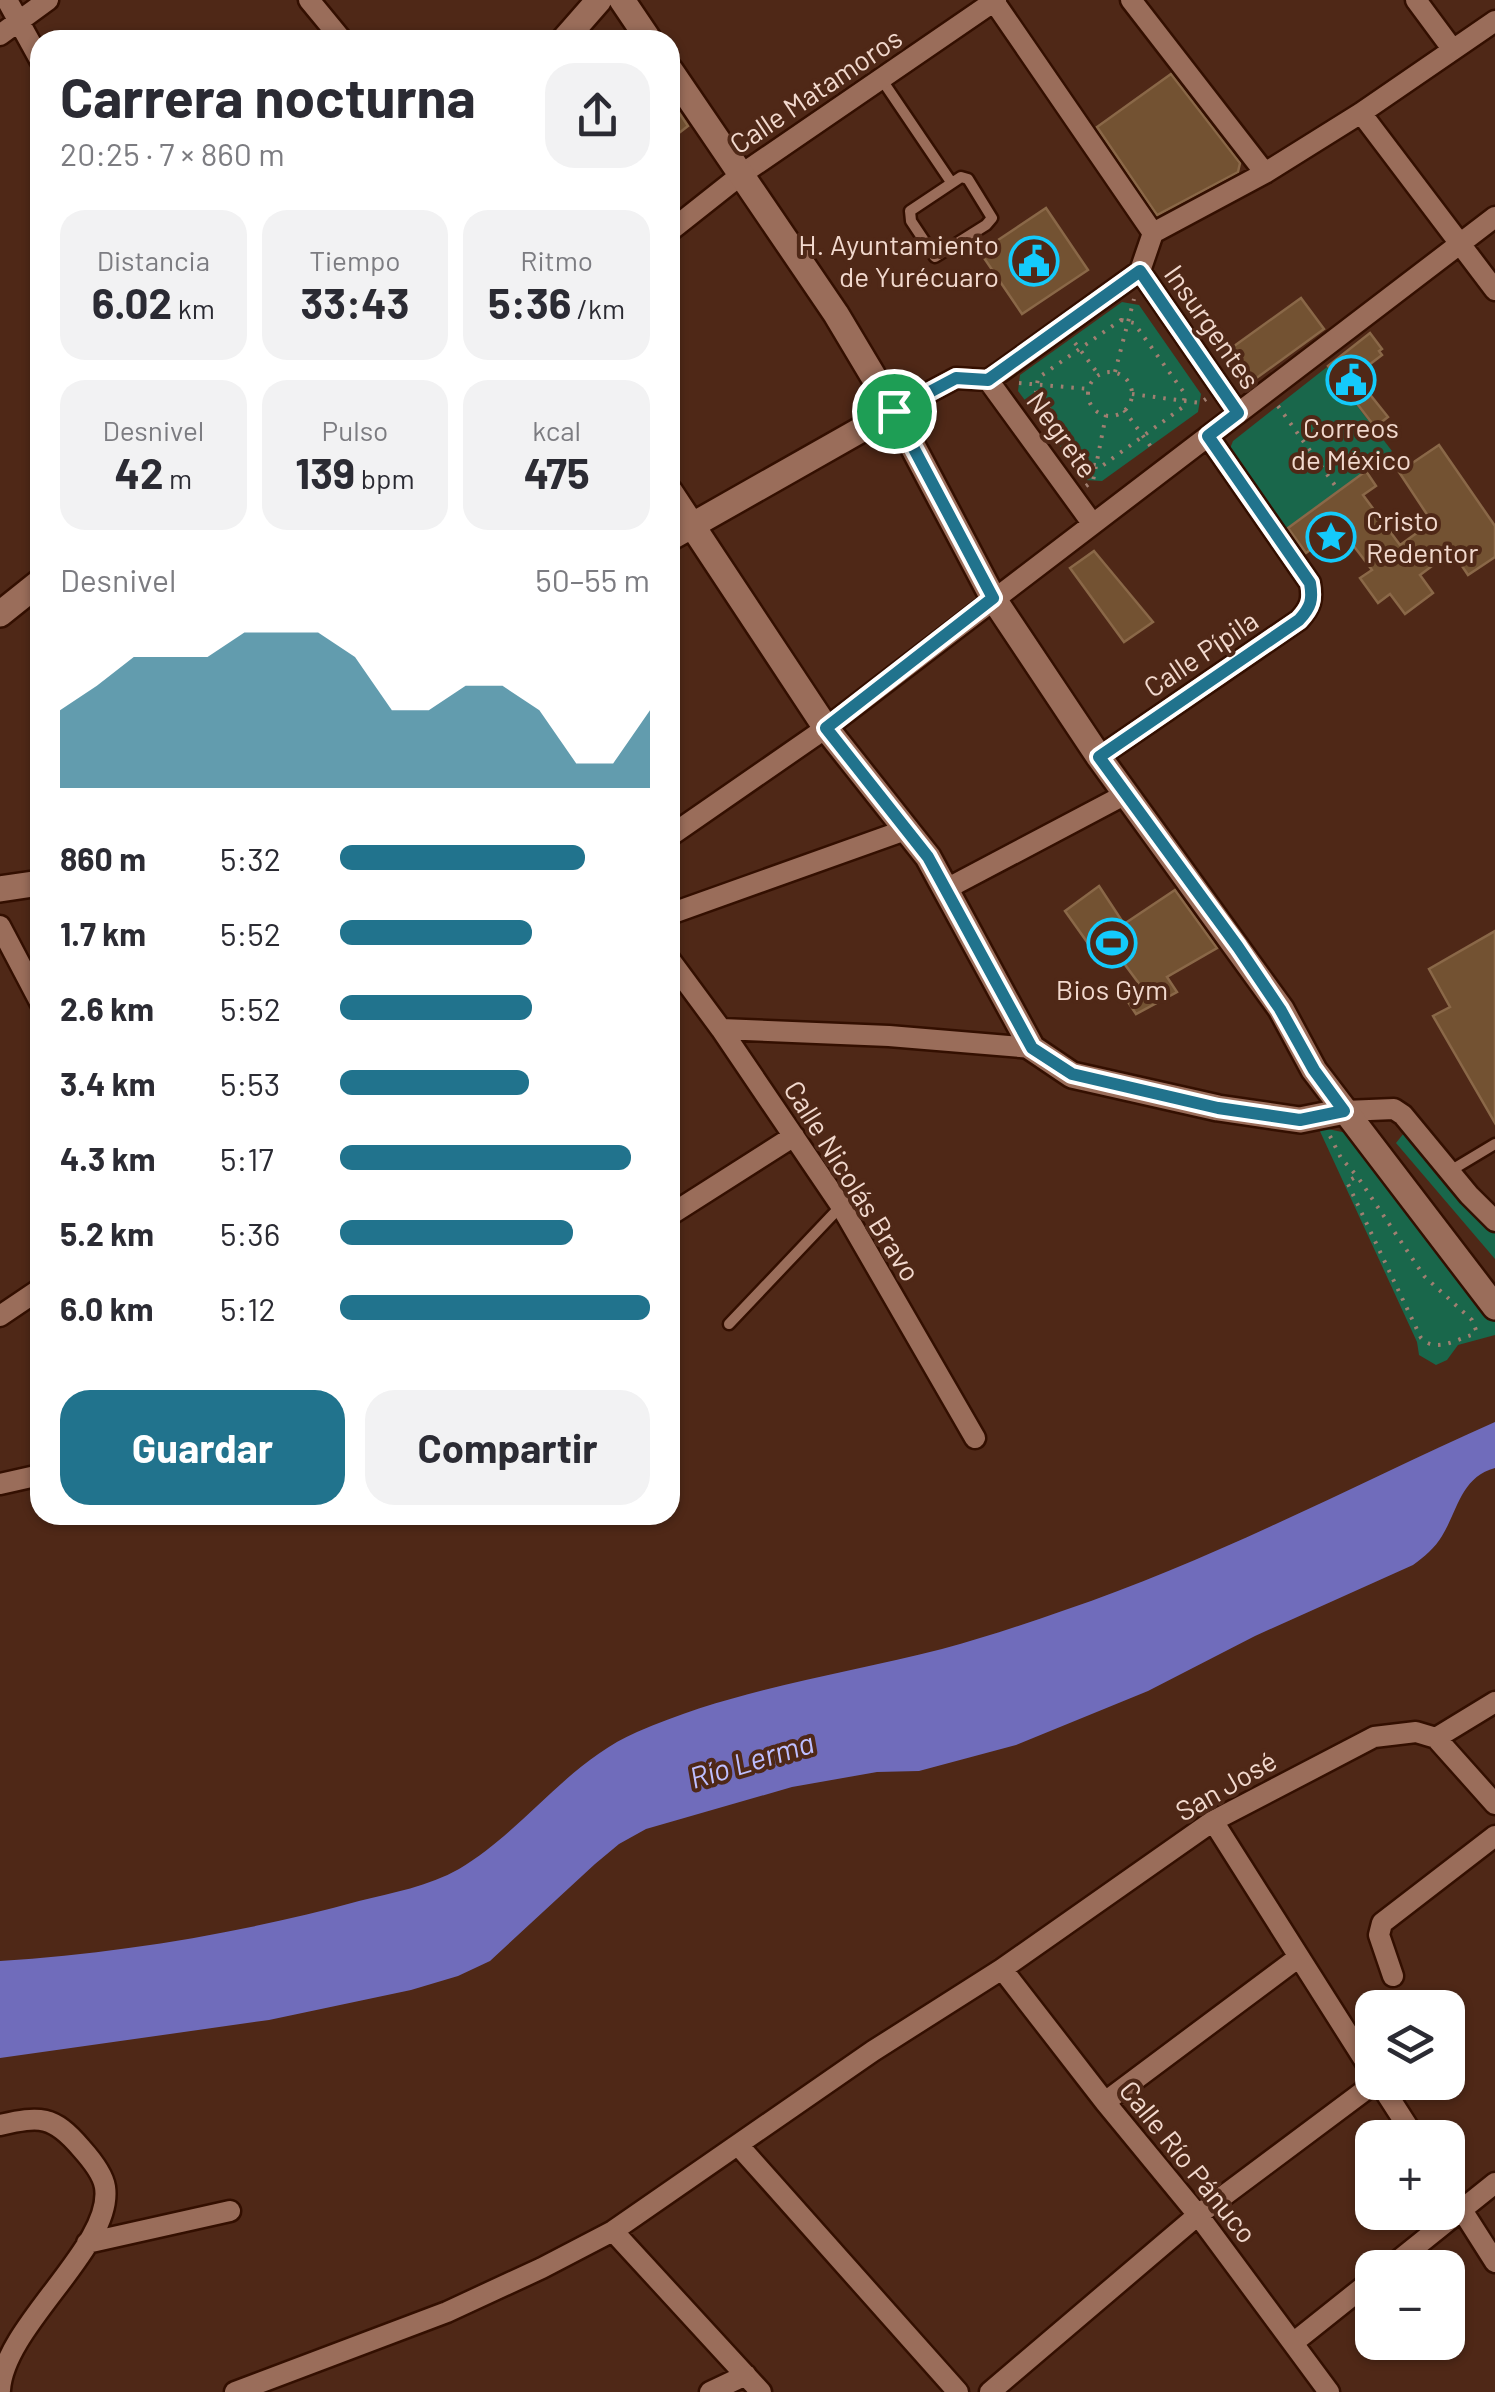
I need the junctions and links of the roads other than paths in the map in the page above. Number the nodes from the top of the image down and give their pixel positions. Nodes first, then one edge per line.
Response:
1 (7, 0) edge
2 (48, 0) edge
3 (309, 0) edge
4 (599, 0) edge
5 (622, 0) edge
6 (994, 0) edge
7 (1131, 0) edge
8 (1416, 0) edge
9 (19, 22) junction
10 (1495, 22) edge
11 (334, 30) edge
12 (573, 30) edge
13 (643, 30) edge
14 (0, 35) edge
15 (30, 42) edge
16 (1453, 50) junction
17 (882, 80) junction
18 (680, 84) edge
19 (1362, 113) junction
20 (1264, 173) junction
21 (742, 174) junction
22 (950, 182) junction
23 (1495, 218) edge
24 (680, 223) edge
25 (1153, 233) junction
26 (1462, 244) junction
27 (1140, 271) junction
28 (1495, 290) edge
29 (988, 380) junction
30 (894, 411) junction
31 (1238, 413) junction
32 (1208, 436) junction
33 (680, 506) edge
34 (1092, 523) junction
35 (694, 526) junction
36 (680, 533) edge
37 (30, 590) edge
38 (993, 598) junction
39 (0, 614) edge
40 (826, 728) junction
41 (1099, 757) junction
42 (1126, 794) junction
43 (680, 829) edge
44 (908, 829) junction
45 (30, 884) edge
46 (948, 888) junction
47 (0, 889) edge
48 (680, 910) edge
49 (0, 926) edge
50 (680, 974) edge
51 (30, 983) edge
52 (721, 1029) junction
53 (1032, 1048) junction
54 (1344, 1111) junction
55 (794, 1136) junction
56 (1495, 1144) edge
57 (1450, 1171) junction
58 (841, 1206) junction
59 (680, 1209) edge
60 (1495, 1221) edge
61 (30, 1296) edge
62 (1495, 1307) edge
63 (0, 1316) edge
64 (729, 1324) dead end
65 (975, 1438) dead end
66 (30, 1477) edge
67 (0, 1484) edge
68 (1495, 1702) edge
69 (1436, 1738) junction
70 (1495, 1804) edge
71 (1213, 1821) junction
72 (1495, 1836) edge
73 (1299, 1957) junction
74 (1002, 1968) junction
75 (1393, 1976) dead end
76 (1355, 2045) edge
77 (1355, 2099) edge
78 (1105, 2102) junction
79 (0, 2125) edge
80 (739, 2146) junction
81 (1495, 2183) edge
82 (1465, 2208) edge
83 (230, 2211) dead end
84 (1198, 2215) junction
85 (1465, 2215) edge
86 (1437, 2230) edge
87 (613, 2231) junction
88 (88, 2244) junction
89 (1412, 2250) edge
90 (1495, 2262) edge
91 (1355, 2293) edge
92 (1292, 2343) junction
93 (746, 2375) junction
94 (0, 2390) edge
95 (234, 2392) edge
96 (710, 2392) edge
97 (761, 2392) edge
98 (958, 2392) edge
99 (990, 2392) edge
100 (1328, 2392) edge

1 - 9 street
2 - 9 street
3 - 11 street
4 - 12 street
5 - 13 street
6 - 17 street, Calle Matamoros
6 - 25 street
7 - 20 street
8 - 16 street
9 - 14 street
9 - 15 street
10 - 16 street
16 - 19 street
17 - 21 street, Calle Matamoros
17 - 22 lane
18 - 21 street
19 - 20 street
19 - 26 street
20 - 25 street
21 - 24 street, Calle Matamoros
21 - 30 street
22 - 22 lane
23 - 26 street
25 - 27 street
26 - 28 street
26 - 31 street
27 - 29 street
27 - 31 street, Insurgentes
29 - 30 street
29 - 34 street, Negrete
30 - 35 street
30 - 38 street
31 - 32 street
32 - 34 street
32 - 41 street, Calle Pípila
33 - 35 street
34 - 38 street
35 - 36 street
35 - 40 street
37 - 39 street
38 - 40 street
38 - 41 street
40 - 43 street
40 - 44 street
41 - 42 street
42 - 46 street
42 - 54 street
44 - 46 street
44 - 48 street
45 - 47 street
46 - 53 street
49 - 51 street
50 - 52 street, Calle Nicolás Bravo
52 - 53 street
52 - 55 street, Calle Nicolás Bravo
53 - 54 street
54 - 57 street
54 - 62 street
55 - 58 street, Calle Nicolás Bravo
55 - 59 street
56 - 57 lane
57 - 60 street
58 - 64 lane
58 - 65 street, Calle Nicolás Bravo
61 - 63 street
66 - 67 street
68 - 69 street
69 - 70 street
69 - 71 street, San José
71 - 73 street
71 - 74 street, San José
72 - 75 street
73 - 76 street
73 - 78 street
74 - 78 street, Calle Río Pánuco
74 - 80 street, San José
77 - 84 street
78 - 84 street, Calle Río Pánuco
79 - 88 street
80 - 87 street, San José
80 - 98 street
81 - 82 street
83 - 88 street
84 - 92 street, Calle Río Pánuco
84 - 99 street
85 - 90 street
86 - 89 street
87 - 93 street
87 - 95 street, San José
88 - 94 street
91 - 92 street
92 - 100 street, Calle Río Pánuco
93 - 96 street
93 - 97 street

